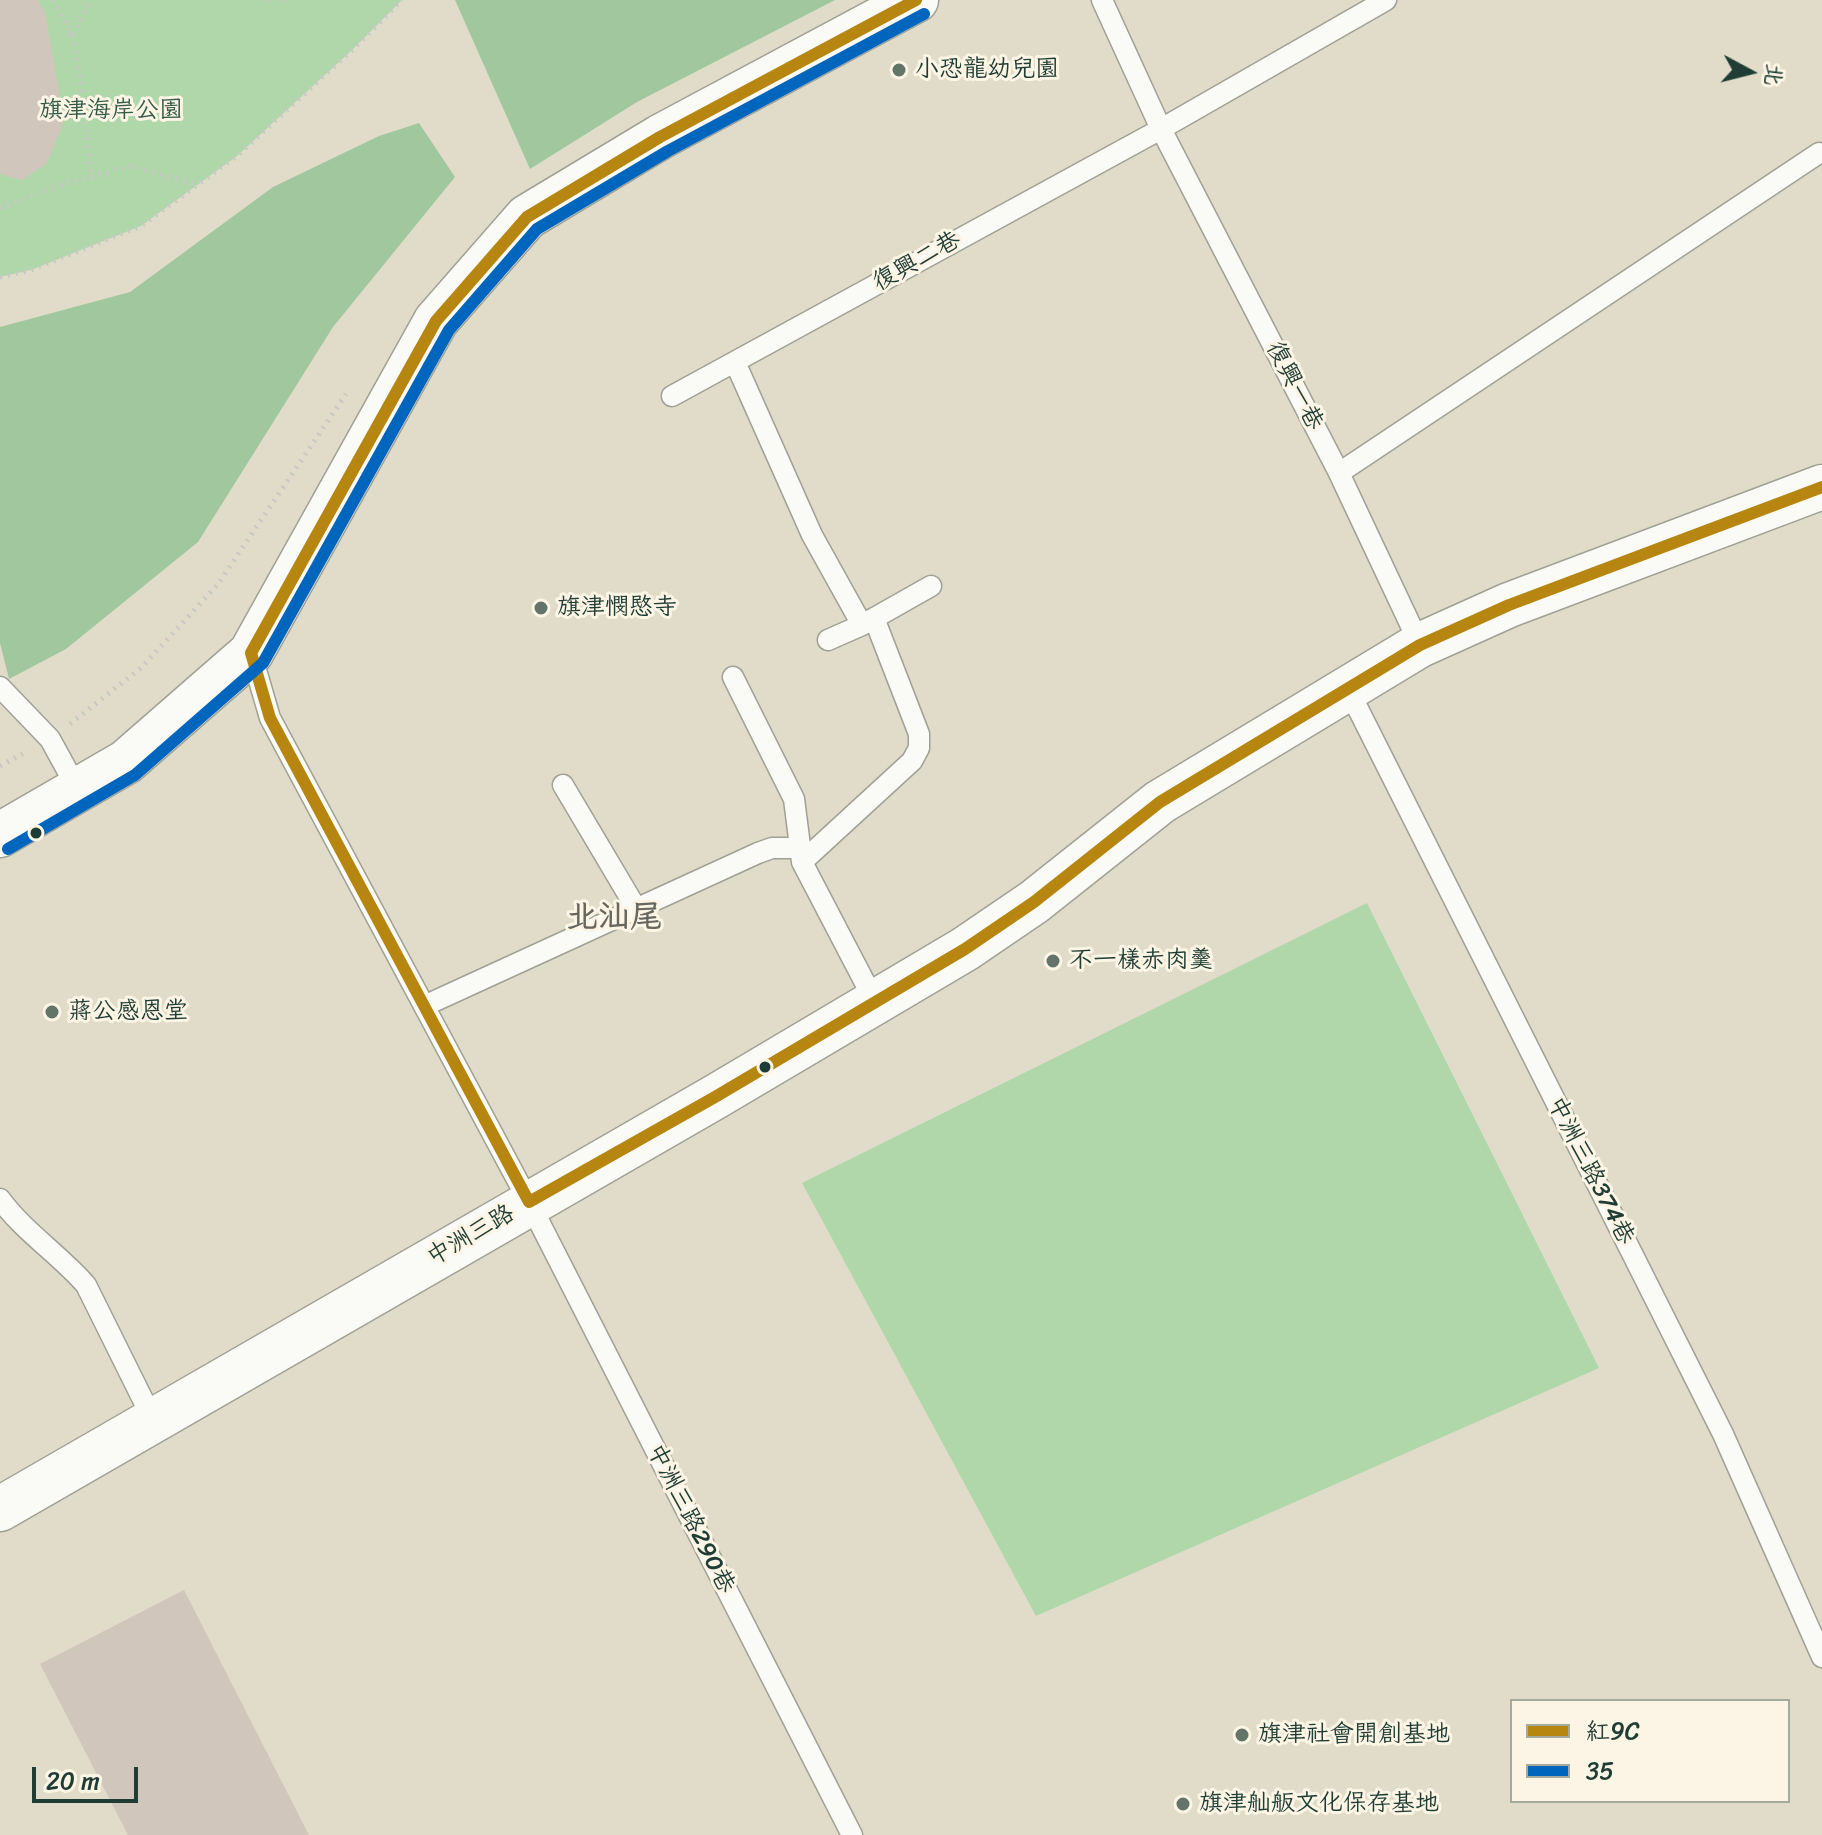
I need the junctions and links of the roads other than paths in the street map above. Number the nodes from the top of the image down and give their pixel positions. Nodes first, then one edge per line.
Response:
1 (916, 0) edge
2 (1102, 0) edge
3 (1386, 0) edge
4 (1161, 129) junction
5 (1819, 153) dead end
6 (735, 362) junction
7 (672, 396) dead end
8 (1339, 473) junction
9 (1822, 487) edge
10 (931, 586) dead end
11 (868, 622) junction
12 (828, 640) dead end
13 (1420, 645) junction
14 (251, 653) junction
15 (733, 677) dead end
16 (0, 687) edge
17 (1348, 689) junction
18 (563, 785) dead end
19 (78, 790) junction
20 (0, 835) edge
21 (801, 855) junction
22 (636, 908) junction
23 (875, 1002) junction
24 (424, 1006) junction
25 (0, 1199) edge
26 (529, 1202) junction
27 (153, 1420) junction
28 (0, 1509) edge
29 (1822, 1657) edge
30 (852, 1835) edge

1 - 14 street
2 - 4 lane, 復興一巷
3 - 4 lane
4 - 6 lane, 復興二巷
4 - 8 lane, 復興一巷
5 - 8 lane
6 - 7 lane, 復興二巷
6 - 11 lane
8 - 13 lane, 復興一巷
9 - 13 street, 中洲三路
10 - 11 lane
11 - 12 lane
11 - 21 lane
13 - 17 street, 中洲三路
14 - 19 street
14 - 24 lane, 中洲三路290巷
15 - 21 lane
16 - 19 lane
17 - 23 street, 中洲三路
17 - 29 lane, 中洲三路374巷
18 - 22 lane
19 - 20 street
21 - 22 lane
21 - 23 lane
22 - 24 lane
23 - 26 street, 中洲三路
24 - 26 lane, 中洲三路290巷
25 - 27 lane
26 - 27 street, 中洲三路
26 - 30 lane, 中洲三路290巷
27 - 28 street, 中洲三路

